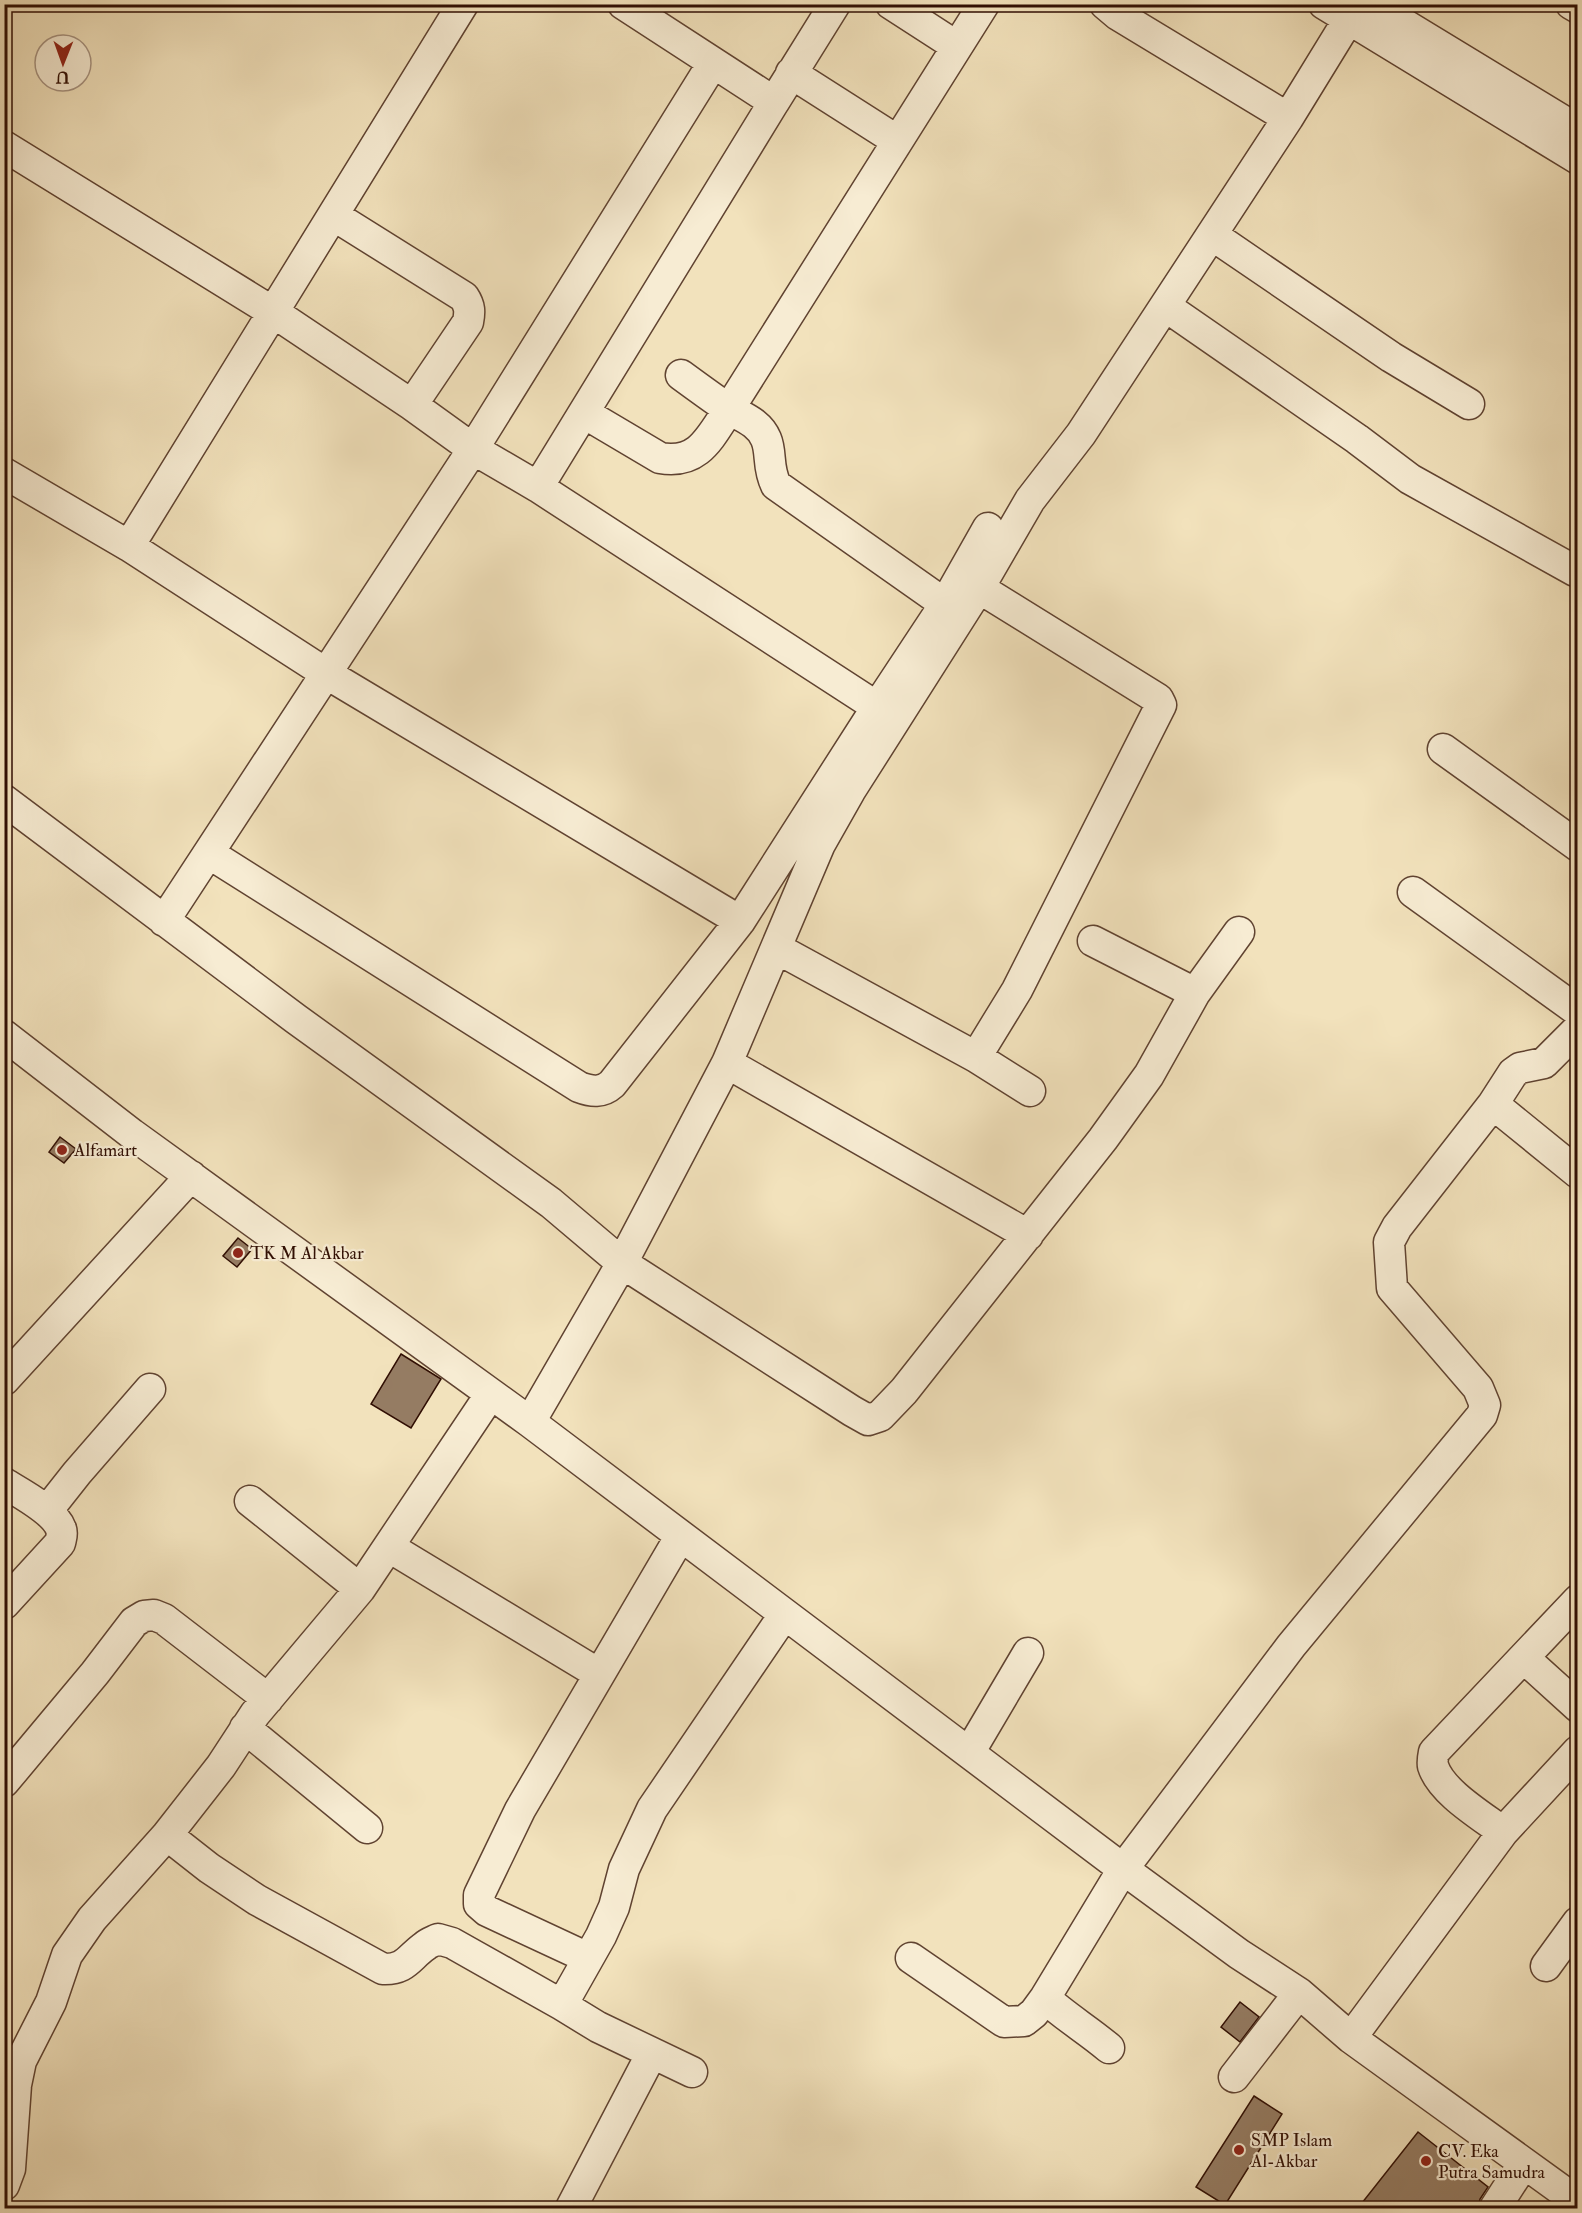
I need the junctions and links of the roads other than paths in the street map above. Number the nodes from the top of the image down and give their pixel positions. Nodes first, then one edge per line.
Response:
1 (463, 4) edge
2 (623, 4) edge
3 (835, 4) edge
4 (891, 4) edge
5 (984, 4) edge
6 (1105, 4) edge
7 (1571, 4) edge
8 (1578, 8) edge
9 (1369, 14) edge
10 (956, 46) junction
11 (713, 63) junction
12 (792, 73) junction
13 (1506, 101) junction
14 (774, 102) junction
15 (1288, 118) junction
16 (1578, 130) edge
17 (896, 140) junction
18 (4, 146) edge
19 (1578, 159) edge
20 (333, 215) junction
21 (1212, 235) junction
22 (1165, 306) junction
23 (273, 312) junction
24 (681, 375) dead end
25 (1469, 404) dead end
26 (412, 405) junction
27 (729, 409) junction
28 (584, 413) junction
29 (473, 449) junction
30 (4, 473) edge
31 (538, 487) junction
32 (988, 528) dead end
33 (129, 546) junction
34 (1575, 571) dead end
35 (979, 588) junction
36 (945, 604) junction
37 (327, 674) junction
38 (877, 707) junction
39 (1443, 749) dead end
40 (4, 800) edge
41 (1578, 846) edge
42 (210, 854) junction
43 (1413, 892) dead end
44 (164, 921) junction
45 (740, 921) junction
46 (1239, 932) dead end
47 (1094, 941) dead end
48 (776, 948) junction
49 (1195, 993) junction
50 (1577, 1027) edge
51 (4, 1035) edge
52 (976, 1057) junction
53 (727, 1063) junction
54 (1030, 1091) dead end
55 (1493, 1104) junction
56 (1578, 1173) edge
57 (191, 1176) junction
58 (1028, 1235) junction
59 (622, 1263) junction
60 (4, 1380) edge
61 (150, 1389) dead end
62 (490, 1395) junction
63 (530, 1422) junction
64 (4, 1483) edge
65 (250, 1502) dead end
66 (47, 1511) junction
67 (680, 1537) junction
68 (389, 1547) junction
69 (360, 1589) junction
70 (1578, 1600) edge
71 (4, 1604) edge
72 (784, 1615) junction
73 (1028, 1653) dead end
74 (1524, 1658) junction
75 (599, 1674) junction
76 (268, 1700) junction
77 (1578, 1707) edge
78 (245, 1728) junction
79 (1578, 1751) edge
80 (969, 1753) junction
81 (4, 1782) edge
82 (367, 1828) dead end
83 (1503, 1832) junction
84 (167, 1835) junction
85 (1123, 1869) junction
86 (1578, 1922) edge
87 (588, 1958) junction
88 (911, 1958) dead end
89 (1546, 1966) dead end
90 (1299, 1994) junction
91 (1045, 1998) junction
92 (562, 2005) junction
93 (1351, 2038) junction
94 (1109, 2048) dead end
95 (652, 2053) junction
96 (692, 2072) dead end
97 (1234, 2077) dead end
98 (1524, 2163) junction
99 (4, 2185) edge
100 (1578, 2202) edge
101 (571, 2208) edge
102 (1495, 2208) edge

1 - 20 street
2 - 11 street
3 - 12 street
4 - 10 street
5 - 10 street
6 - 15 street
7 - 8 street
9 - 13 street
9 - 15 street
10 - 17 street
11 - 14 street
11 - 29 street
12 - 14 street
12 - 17 street
13 - 16 street
13 - 19 street
14 - 28 street
15 - 21 street
17 - 27 street
18 - 23 street
20 - 23 street
20 - 26 street
21 - 22 street
21 - 25 street
22 - 34 street
22 - 35 street
23 - 26 street
23 - 33 street
24 - 27 street
26 - 29 street
27 - 28 street
27 - 36 street
28 - 31 street
29 - 31 street
29 - 37 street
30 - 33 street
31 - 38 street
32 - 36 street
33 - 37 street
35 - 48 street
35 - 52 street
36 - 38 street
37 - 42 street
37 - 45 street
38 - 45 street
39 - 41 street
40 - 44 street
42 - 44 street
42 - 45 street
43 - 50 street
44 - 59 street
46 - 49 street
47 - 49 street
48 - 52 street
48 - 53 street
49 - 58 street
50 - 55 street
51 - 57 street
52 - 54 street
53 - 58 street
53 - 59 street
55 - 56 street
55 - 85 street
57 - 60 street
57 - 62 street
58 - 59 street
59 - 63 street
61 - 66 street
62 - 63 street
62 - 68 street
63 - 67 street
64 - 66 street
65 - 69 street
66 - 71 street
67 - 72 street
67 - 75 street
68 - 69 street
68 - 75 street
69 - 76 street
70 - 74 street
72 - 80 street
72 - 87 street
73 - 80 street
74 - 77 street
74 - 83 street
75 - 87 street
76 - 78 street
76 - 81 street
78 - 82 street
78 - 84 street
79 - 83 street
80 - 85 street
83 - 93 street
84 - 92 street
84 - 99 street
85 - 90 street
85 - 91 street
86 - 89 street
87 - 92 street
88 - 91 street
90 - 93 street
90 - 97 street
91 - 94 street
92 - 95 street
93 - 98 street
95 - 96 street
95 - 101 street
98 - 100 street
98 - 102 street

